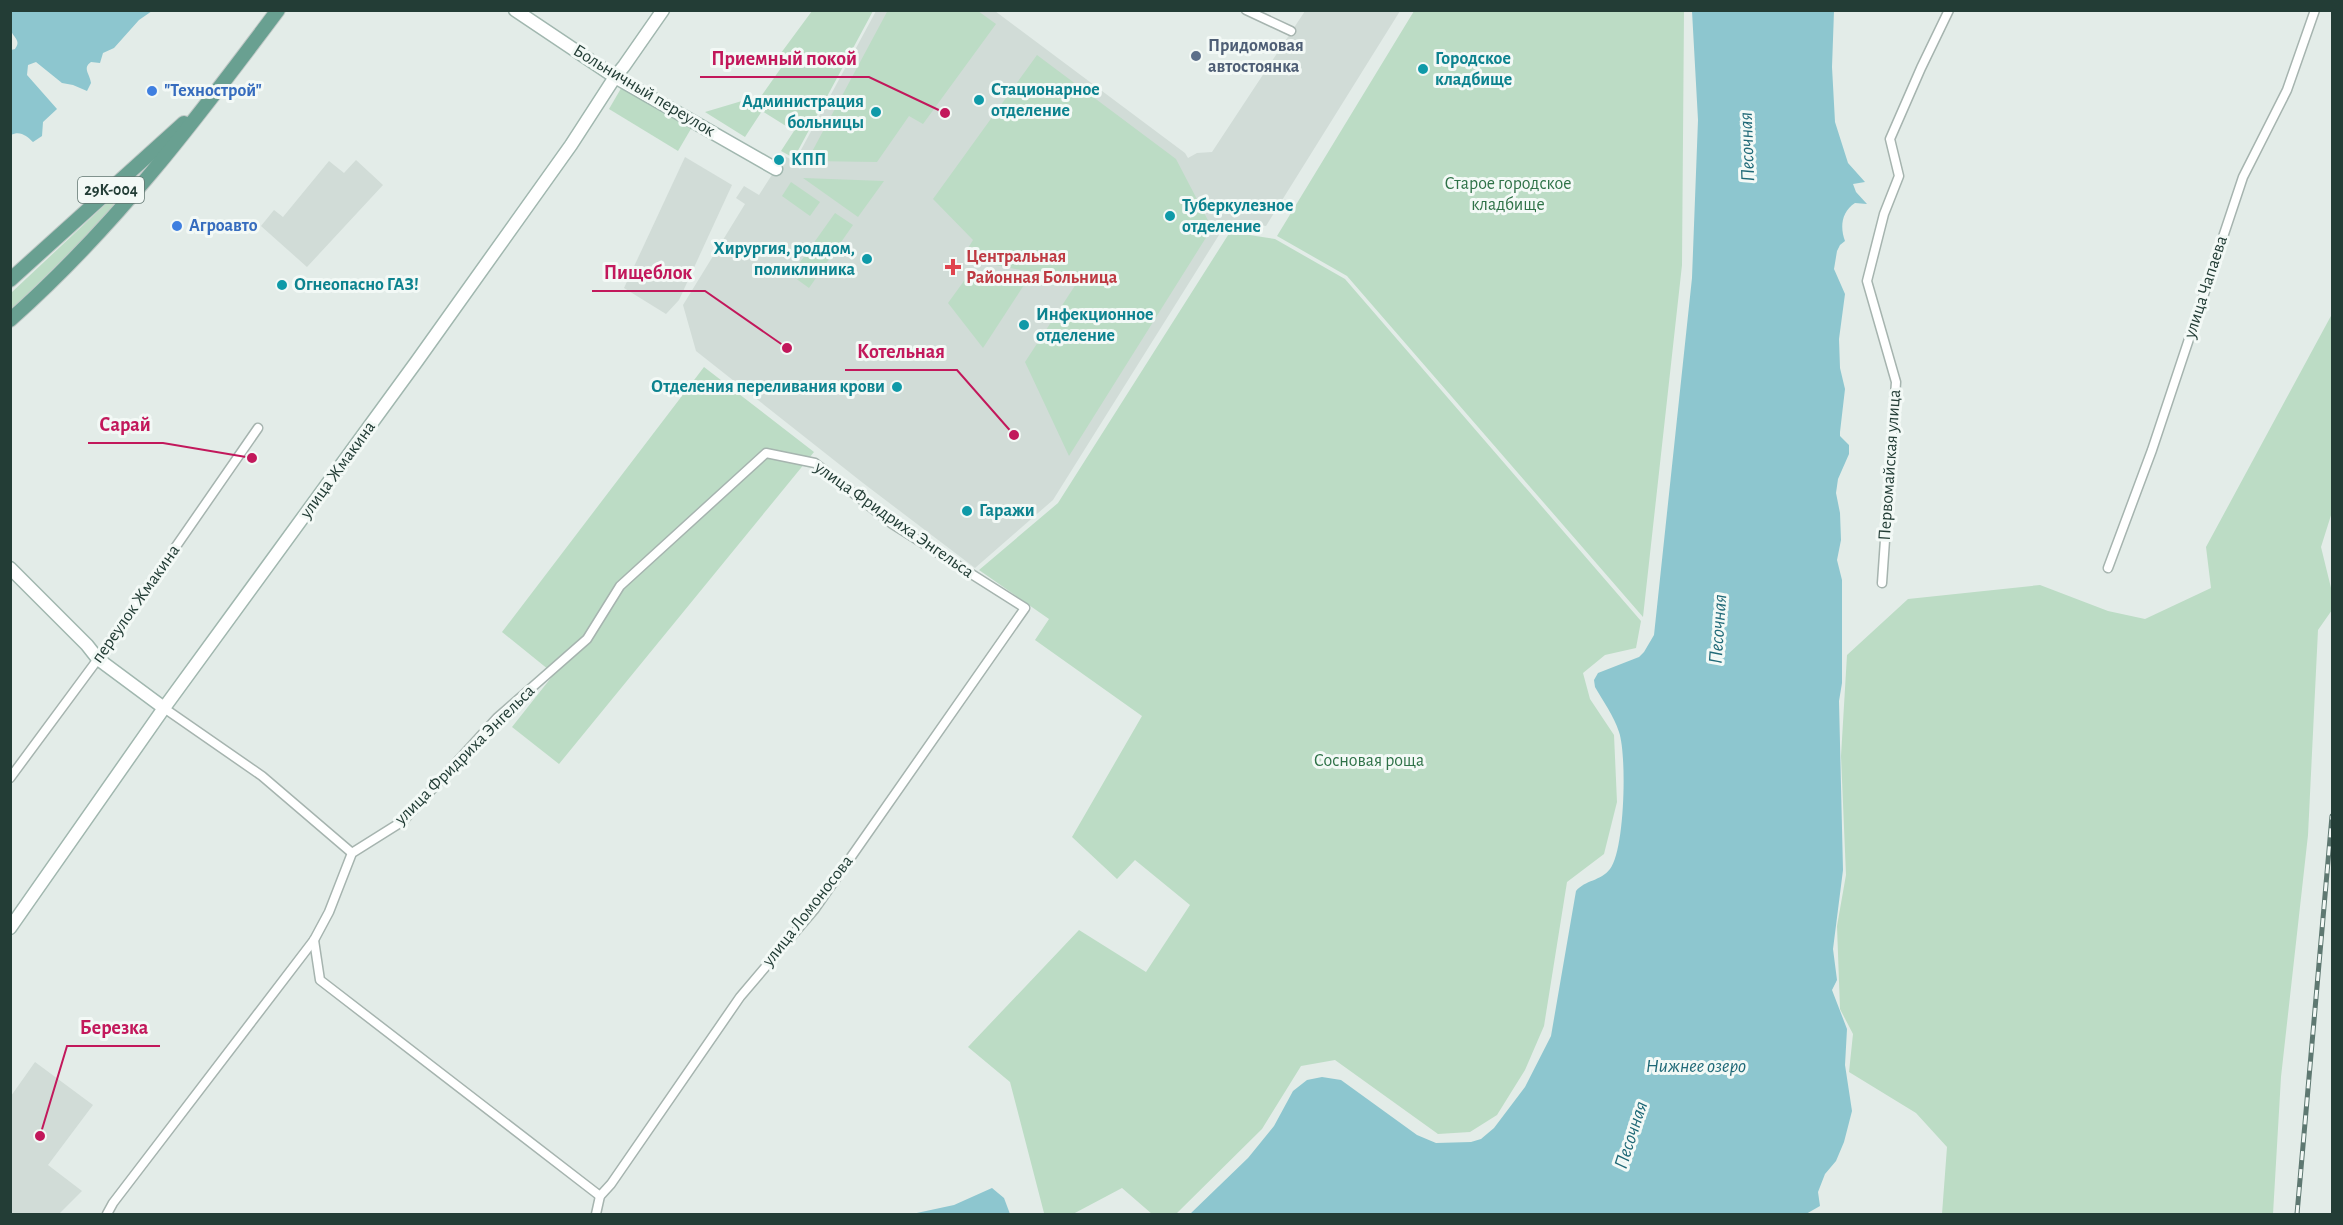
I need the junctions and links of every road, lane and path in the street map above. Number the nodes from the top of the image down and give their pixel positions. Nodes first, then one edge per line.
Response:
1 (278, 10) edge
2 (515, 10) edge
3 (663, 10) edge
4 (1245, 10) edge
5 (1949, 10) edge
6 (2315, 10) edge
7 (1291, 31) dead end
8 (615, 76) junction
9 (209, 99) junction
10 (776, 169) dead end
11 (112, 189) junction
12 (127, 204) junction
13 (10, 280) edge
14 (10, 320) edge
15 (258, 428) dead end
16 (10, 568) edge
17 (2108, 568) dead end
18 (1882, 584) dead end
19 (1024, 608) joint
20 (98, 659) junction
21 (164, 708) junction
22 (10, 778) edge
23 (352, 853) junction
24 (10, 928) edge
25 (314, 940) junction
26 (600, 1196) junction
27 (107, 1215) edge
28 (596, 1215) edge

1 - 9 main road, 29К-004
2 - 8 street, Больничный переулок
3 - 8 street, улица Жмакина
4 - 7 street
5 - 18 street, Первомайская улица
6 - 17 street, улица Чапаева
8 - 10 street, Больничный переулок
8 - 21 street, улица Жмакина
9 - 11 main road, 29К-004
9 - 12 main road
11 - 12 main road
11 - 13 main road, 29К-004
12 - 14 main road
15 - 20 street, переулок Жмакина
16 - 20 street
19 - 23 street, улица Фридриха Энгельса
19 - 26 street, улица Ломоносова
20 - 21 street
20 - 22 street, переулок Жмакина
21 - 23 street
21 - 24 street, улица Жмакина
23 - 25 street
25 - 26 street
25 - 27 street
26 - 28 street, улица Ломоносова

